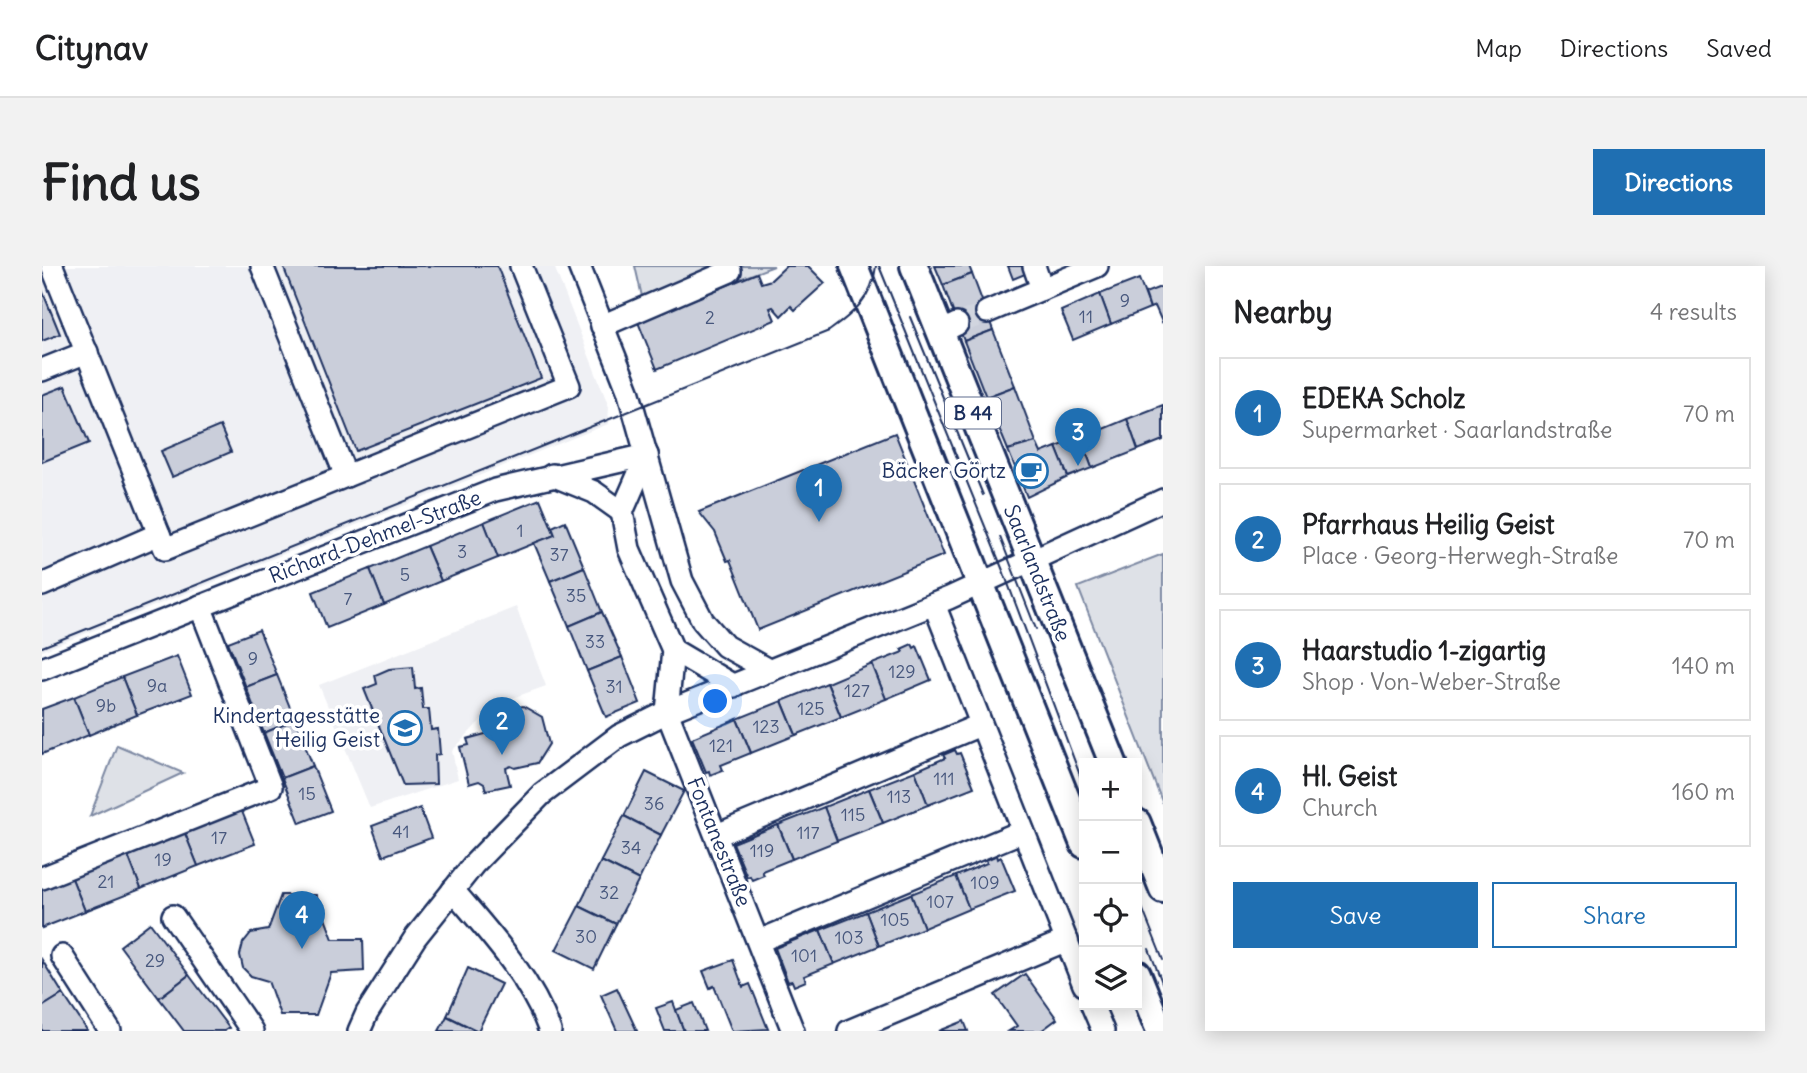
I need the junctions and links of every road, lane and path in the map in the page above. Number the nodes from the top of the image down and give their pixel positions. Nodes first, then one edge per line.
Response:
1 (52, 266) edge
2 (262, 266) edge
3 (521, 266) edge
4 (579, 266) edge
5 (854, 266) edge
6 (914, 266) edge
7 (1034, 266) edge
8 (1097, 266) edge
9 (730, 271) dead end
10 (1042, 289) junction
11 (987, 312) tunnel mouth
12 (602, 326) junction
13 (86, 352) junction
14 (42, 370) edge
15 (647, 455) junction
16 (552, 475) junction
17 (346, 476) junction
18 (1163, 500) edge
19 (622, 512) junction
20 (159, 534) junction
21 (1032, 560) junction
22 (981, 584) junction
23 (42, 585) edge
24 (934, 604) junction
25 (200, 606) junction
26 (673, 650) junction
27 (42, 668) edge
28 (770, 671) junction
29 (734, 685) junction
30 (667, 712) junction
31 (981, 725) junction
32 (1111, 758) edge
33 (1023, 831) junction
34 (1079, 832) edge
35 (717, 835) junction
36 (1142, 836) edge
37 (42, 878) edge
38 (1163, 889) edge
39 (453, 890) junction
40 (173, 916) dead end
41 (1067, 940) junction
42 (758, 941) junction
43 (62, 956) dead end
44 (1079, 972) edge
45 (1142, 986) edge
46 (1094, 1010) edge
47 (110, 1031) edge
48 (252, 1031) edge
49 (359, 1031) edge
50 (550, 1031) edge
51 (793, 1031) edge
52 (849, 1031) edge
53 (1103, 1031) edge
54 (1160, 1031) edge

1 - 13 street
2 - 17 street
3 - 17 street
4 - 12 street
5 - 22 main road, B 44
6 - 21 main road, Saarlandstraße / B 44
7 - 10 street
8 - 10 street
9 - 12 street
10 - 11 street
12 - 15 street
13 - 14 street
13 - 20 street
15 - 16 street, Richard-Dehmel-Straße
15 - 19 street
15 - 28 street
16 - 19 street
16 - 25 street, Richard-Dehmel-Straße
17 - 20 street
18 - 21 street
19 - 26 street, Fontanestraße
20 - 23 street
21 - 22 street
21 - 32 main road, Saarlandstraße / B 44
22 - 24 street
22 - 34 main road, B 44
24 - 28 street
24 - 31 street
25 - 27 street, Richard-Dehmel-Straße
25 - 37 street
26 - 29 street
26 - 30 street, Fontanestraße
28 - 29 street
29 - 30 street
30 - 35 street, Fontanestraße
30 - 39 street
31 - 33 street
31 - 35 street
33 - 41 street
33 - 42 street
35 - 42 street, Fontanestraße
36 - 38 main road
39 - 49 street
39 - 50 street
40 - 48 street
41 - 44 street
41 - 52 street
42 - 51 street, Fontanestraße
43 - 47 street
45 - 54 main road
46 - 53 street

